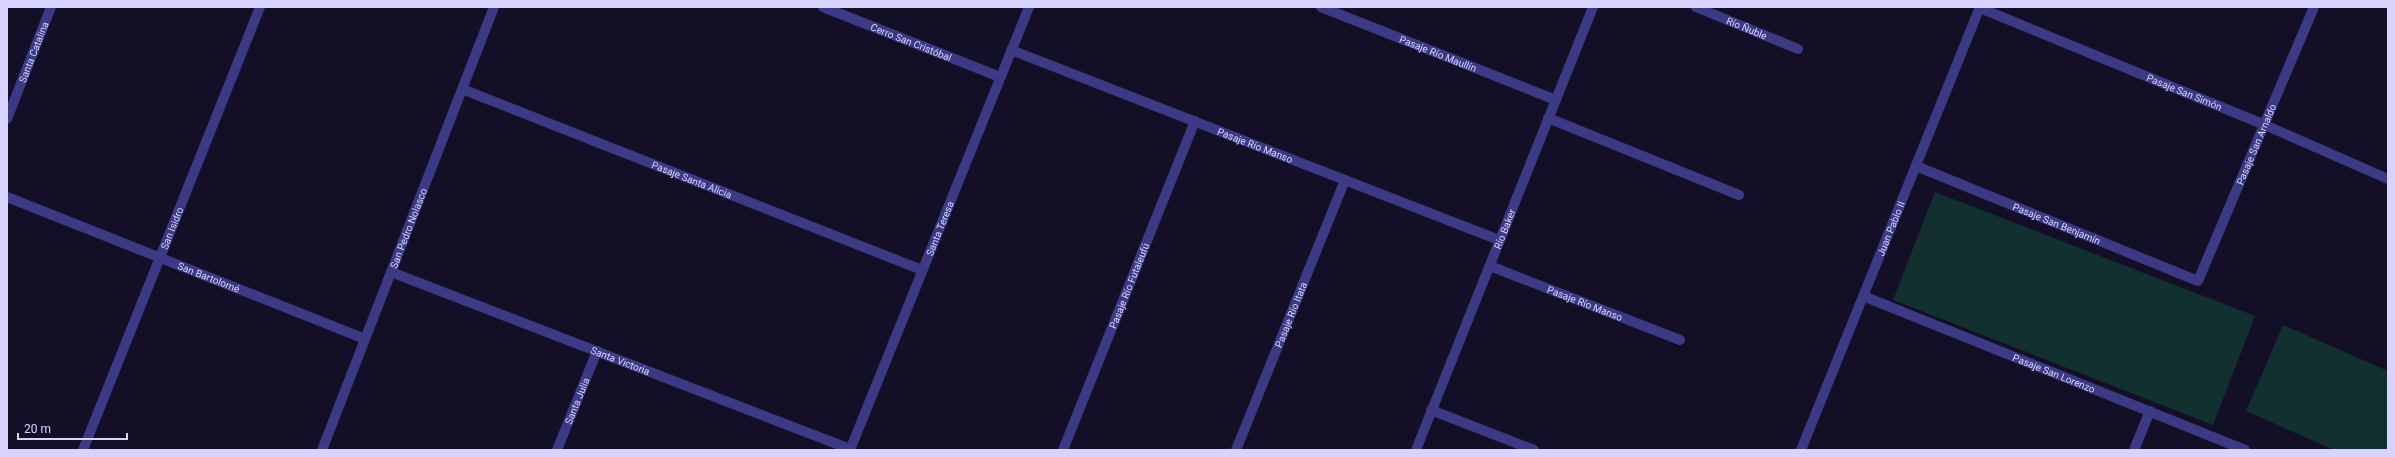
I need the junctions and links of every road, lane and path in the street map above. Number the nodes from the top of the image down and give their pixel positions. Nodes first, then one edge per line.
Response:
1 (51, 7) edge
2 (260, 7) edge
3 (494, 7) edge
4 (823, 7) edge
5 (1029, 7) edge
6 (1321, 7) edge
7 (1593, 7) edge
8 (1696, 7) edge
9 (1980, 7) edge
10 (2314, 7) edge
11 (1798, 49) dead end
12 (1011, 50) junction
13 (1000, 77) junction
14 (462, 89) junction
15 (1556, 100) junction
16 (1548, 118) junction
17 (7, 119) edge
18 (1195, 122) junction
19 (2265, 124) junction
20 (1916, 166) junction
21 (2388, 179) edge
22 (1345, 180) junction
23 (1739, 195) dead end
24 (7, 197) edge
25 (1499, 240) junction
26 (160, 258) junction
27 (1490, 266) junction
28 (922, 270) junction
29 (391, 272) junction
30 (2198, 281) joint
31 (1863, 296) junction
32 (365, 339) junction
33 (1680, 340) dead end
34 (597, 351) junction
35 (1431, 410) junction
36 (2150, 411) junction
37 (84, 450) edge
38 (322, 450) edge
39 (557, 450) edge
40 (850, 450) edge
41 (1063, 450) edge
42 (1236, 450) edge
43 (1416, 450) edge
44 (1534, 450) edge
45 (1801, 450) edge
46 (2134, 450) edge
47 (2245, 450) edge

1 - 17 street, Santa Catalina
2 - 26 street, San Isidro
3 - 14 street, San Pedro Nolasco
4 - 13 street, Cerro San Cristóbal
5 - 12 street, Santa Teresa
6 - 15 street, Pasaje Río Maullín
7 - 15 street, Río Baker
8 - 11 street, Río Ñuble
9 - 19 street, Pasaje San Simón
9 - 20 street, Juan Pablo II
10 - 19 street, Pasaje San Arnaldo
12 - 13 street, Santa Teresa
12 - 18 street, Pasaje Río Manso
13 - 28 street, Santa Teresa
14 - 28 street, Pasaje Santa Alicia
14 - 29 street, San Pedro Nolasco
15 - 16 street, Río Baker
16 - 23 street
16 - 25 street, Río Baker
18 - 22 street, Pasaje Río Manso
18 - 41 street, Pasaje Río Futaleufú
19 - 21 street, Pasaje San Simón
19 - 30 street, Pasaje San Arnaldo
20 - 30 street, Pasaje San Benjamín
20 - 31 street, Juan Pablo II
22 - 25 street, Pasaje Río Manso
22 - 42 street, Pasaje Río Itata
24 - 26 street, San Bartolomé
25 - 27 street, Río Baker
26 - 32 street, San Bartolomé
26 - 37 street, San Isidro
27 - 33 street, Pasaje Río Manso
27 - 35 street, Río Baker
28 - 40 street, Santa Teresa
29 - 32 street, San Pedro Nolasco
29 - 34 street, Santa Victoria
31 - 36 street, Pasaje San Lorenzo
31 - 45 street, Juan Pablo II
32 - 38 street, San Pedro Nolasco
34 - 39 street, Santa Julia
34 - 40 street, Santa Victoria
35 - 43 street, Río Baker
35 - 44 street
36 - 46 street
36 - 47 street, Pasaje San Lorenzo

